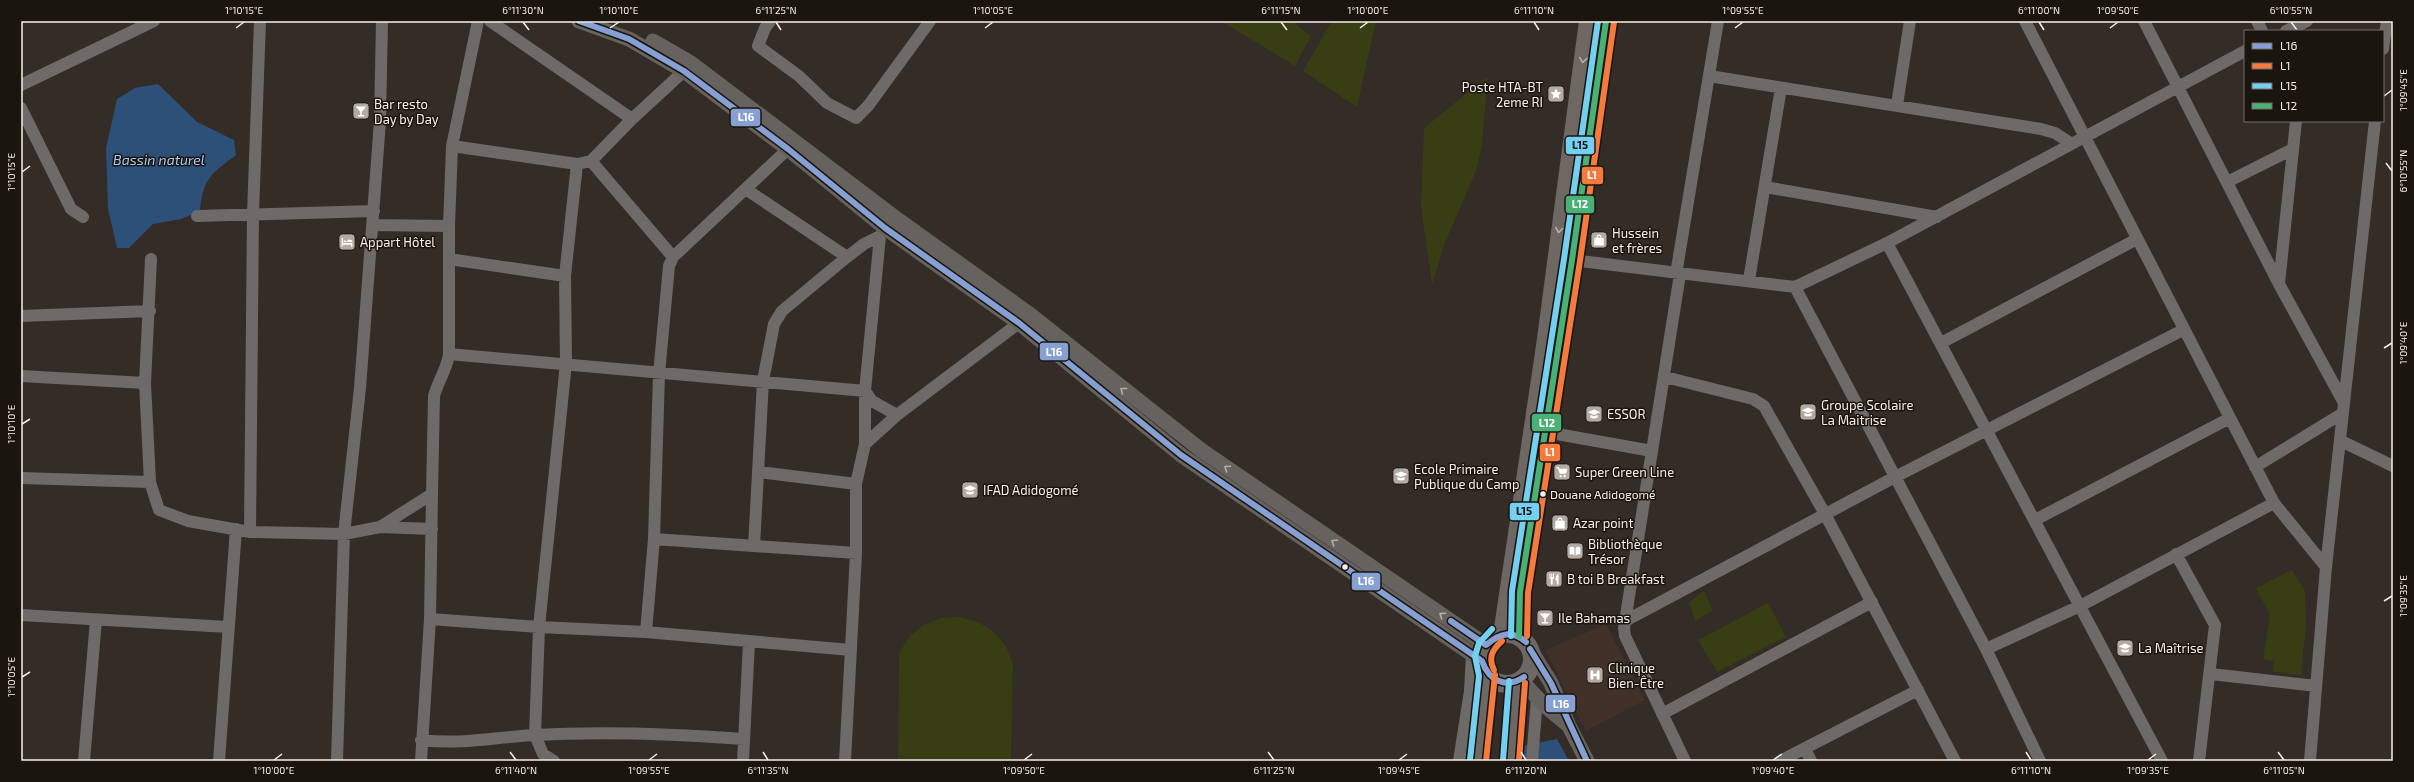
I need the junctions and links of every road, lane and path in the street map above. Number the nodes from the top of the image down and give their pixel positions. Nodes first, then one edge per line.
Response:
1 (154, 21) edge
2 (260, 21) edge
3 (382, 21) edge
4 (478, 21) edge
5 (490, 21) edge
6 (579, 21) edge
7 (609, 21) edge
8 (770, 21) edge
9 (930, 21) edge
10 (1606, 21) edge
11 (1718, 21) edge
12 (1910, 21) edge
13 (2025, 21) edge
14 (2144, 21) edge
15 (2308, 21) edge
16 (2387, 21) edge
17 (1587, 29) edge
18 (2288, 30) edge
19 (1603, 40) junction
20 (2384, 45) edge
21 (2244, 52) edge
22 (2393, 54) edge
23 (684, 71) junction
24 (1709, 76) junction
25 (21, 85) edge
26 (2178, 86) junction
27 (1781, 88) junction
28 (1897, 105) junction
29 (21, 108) edge
30 (632, 119) junction
31 (2296, 122) edge
32 (2375, 122) edge
33 (2085, 137) junction
34 (2072, 144) junction
35 (452, 146) junction
36 (788, 149) junction
37 (2293, 149) junction
38 (591, 161) junction
39 (577, 164) junction
40 (2227, 182) junction
41 (1765, 187) junction
42 (747, 190) junction
43 (374, 211) junction
44 (253, 214) junction
45 (197, 216) dead end
46 (83, 217) dead end
47 (1937, 217) junction
48 (372, 225) junction
49 (449, 226) junction
50 (886, 227) junction
51 (2137, 239) junction
52 (1887, 243) junction
53 (847, 257) junction
54 (151, 258) dead end
55 (673, 258) junction
56 (449, 259) junction
57 (1572, 260) junction
58 (1678, 274) junction
59 (565, 276) junction
60 (1749, 280) junction
61 (2279, 284) junction
62 (1795, 287) junction
63 (150, 311) junction
64 (21, 316) edge
65 (1024, 318) junction
66 (2183, 330) junction
67 (1941, 343) junction
68 (449, 354) junction
69 (566, 363) junction
70 (659, 374) junction
71 (21, 376) edge
72 (1665, 377) junction
73 (763, 381) junction
74 (145, 383) junction
75 (865, 391) junction
76 (2343, 407) junction
77 (897, 414) junction
78 (2230, 418) junction
79 (1987, 430) junction
80 (1546, 432) junction
81 (2341, 441) junction
82 (865, 444) junction
83 (1652, 451) junction
84 (2393, 466) edge
85 (2255, 467) junction
86 (759, 472) junction
87 (1894, 477) junction
88 (21, 478) edge
89 (150, 482) junction
90 (856, 484) junction
91 (432, 494) junction
92 (2274, 503) junction
93 (1825, 514) junction
94 (2035, 520) junction
95 (380, 527) junction
96 (236, 529) junction
97 (432, 529) junction
98 (250, 532) junction
99 (344, 534) junction
100 (654, 539) junction
101 (754, 546) junction
102 (856, 553) junction
103 (2176, 554) junction
104 (2326, 567) junction
105 (1872, 602) junction
106 (2080, 606) junction
107 (21, 615) edge
108 (430, 619) junction
109 (96, 620) junction
110 (1625, 621) junction
111 (228, 627) junction
112 (539, 627) junction
113 (646, 632) junction
114 (749, 642) junction
115 (1525, 642) junction
116 (1986, 649) junction
117 (851, 650) junction
118 (1485, 654) junction
119 (2211, 674) junction
120 (1519, 681) junction
121 (2316, 686) junction
122 (1918, 690) junction
123 (1537, 698) junction
124 (1662, 714) junction
125 (1568, 726) junction
126 (535, 735) junction
127 (744, 739) junction
128 (421, 740) junction
129 (1805, 749) junction
130 (84, 761) edge
131 (219, 761) edge
132 (337, 761) edge
133 (421, 761) edge
134 (554, 761) edge
135 (743, 761) edge
136 (845, 761) edge
137 (1459, 761) edge
138 (1478, 761) edge
139 (1512, 761) edge
140 (1532, 761) edge
141 (1587, 761) edge
142 (1685, 761) edge
143 (1780, 761) edge
144 (1811, 761) edge
145 (1955, 761) edge
146 (2040, 761) edge
147 (2162, 761) edge
148 (2199, 761) edge
149 (2310, 761) edge

1 - 25 street
2 - 44 street
3 - 43 street
4 - 35 street
5 - 30 street
6 - 23 main road
7 - 50 main road
8 - 9 street
10 - 19 highway
11 - 24 street
12 - 28 street
13 - 33 street
14 - 26 street
15 - 18 street
16 - 20 street
17 - 19 highway
17 -> 118 highway
19 - 57 highway
20 - 22 street
21 - 26 street
23 - 30 street
23 - 36 main road
24 - 27 street
24 - 58 street
26 - 33 street
26 - 40 street
27 - 28 street
27 - 41 street
28 - 34 street
29 - 46 street
30 - 38 street
31 - 37 street
32 - 76 street
33 - 34 street
33 - 51 street
34 - 47 street
35 - 39 street
35 - 49 street
36 - 42 street
36 - 50 main road
37 - 40 street
37 - 61 street
38 - 39 street
38 - 55 street
39 - 59 street
40 - 61 street
41 - 47 street
41 - 60 street
42 - 53 street
42 - 55 street
43 - 44 street
43 - 48 street
44 - 45 street
44 - 98 street
47 - 52 street
48 - 49 street
48 - 99 street
49 - 56 street
50 - 53 street
50 - 65 main road
50 - 75 street
51 - 66 street
51 - 67 street
52 - 62 street
52 - 67 street
53 - 73 street
54 - 63 street
55 - 70 street
56 - 59 street
56 - 68 street
57 - 58 street
57 - 80 highway
58 - 60 street
58 - 72 street
59 - 69 street
60 - 62 street
61 - 76 street
62 - 87 street
63 - 64 street
63 - 74 street
65 - 77 street
65 - 118 main road
66 - 78 street
66 - 79 street
67 - 79 street
68 - 69 street
68 - 91 street
69 - 70 street
69 - 112 street
70 - 73 street
70 - 100 street
71 - 74 street
72 - 83 street
72 - 93 street
73 - 75 street
73 - 86 street
74 - 89 street
75 - 77 street
75 - 82 street
76 - 81 street
76 - 85 street
77 - 82 street
78 - 85 street
78 - 94 street
79 - 87 street
79 - 94 street
80 - 83 street
80 - 115 highway
81 - 84 street
81 - 104 street
82 - 90 street
83 - 110 street
85 - 92 street
86 - 90 street
86 - 101 street
87 - 93 street
87 - 116 street
88 - 89 street
89 - 96 street
90 - 102 street
91 - 95 street
91 - 97 street
92 - 103 street
92 - 104 street
93 - 105 street
93 - 110 street
94 - 106 street
95 - 97 street
95 - 99 street
96 - 98 street
96 - 111 street
97 - 108 street
98 - 99 street
99 - 132 street
100 - 101 street
100 - 113 street
101 - 102 street
102 - 117 street
103 - 106 street
103 - 119 street
104 - 121 street
105 - 122 street
105 - 124 street
106 - 116 street
106 - 147 street
107 - 109 street
108 - 112 street
108 - 128 street
109 - 111 street
109 - 130 street
110 - 124 street
111 - 131 street
112 - 113 street
112 - 126 street
113 - 114 street
114 - 117 street
114 - 127 street
115 - 118 highway
115 - 120 highway
115 - 125 main road
116 - 146 street
117 - 136 street
118 - 120 highway
118 - 137 street
118 - 138 highway
119 - 121 street
119 - 148 street
120 - 123 main road
120 - 139 highway
121 - 149 street
122 - 129 street
122 - 145 street
123 - 125 main road
123 - 140 street
124 - 142 street
125 - 141 main road
126 - 127 street
126 - 128 street
126 - 134 street
127 - 135 street
128 - 133 street
129 - 143 street
129 - 144 street

